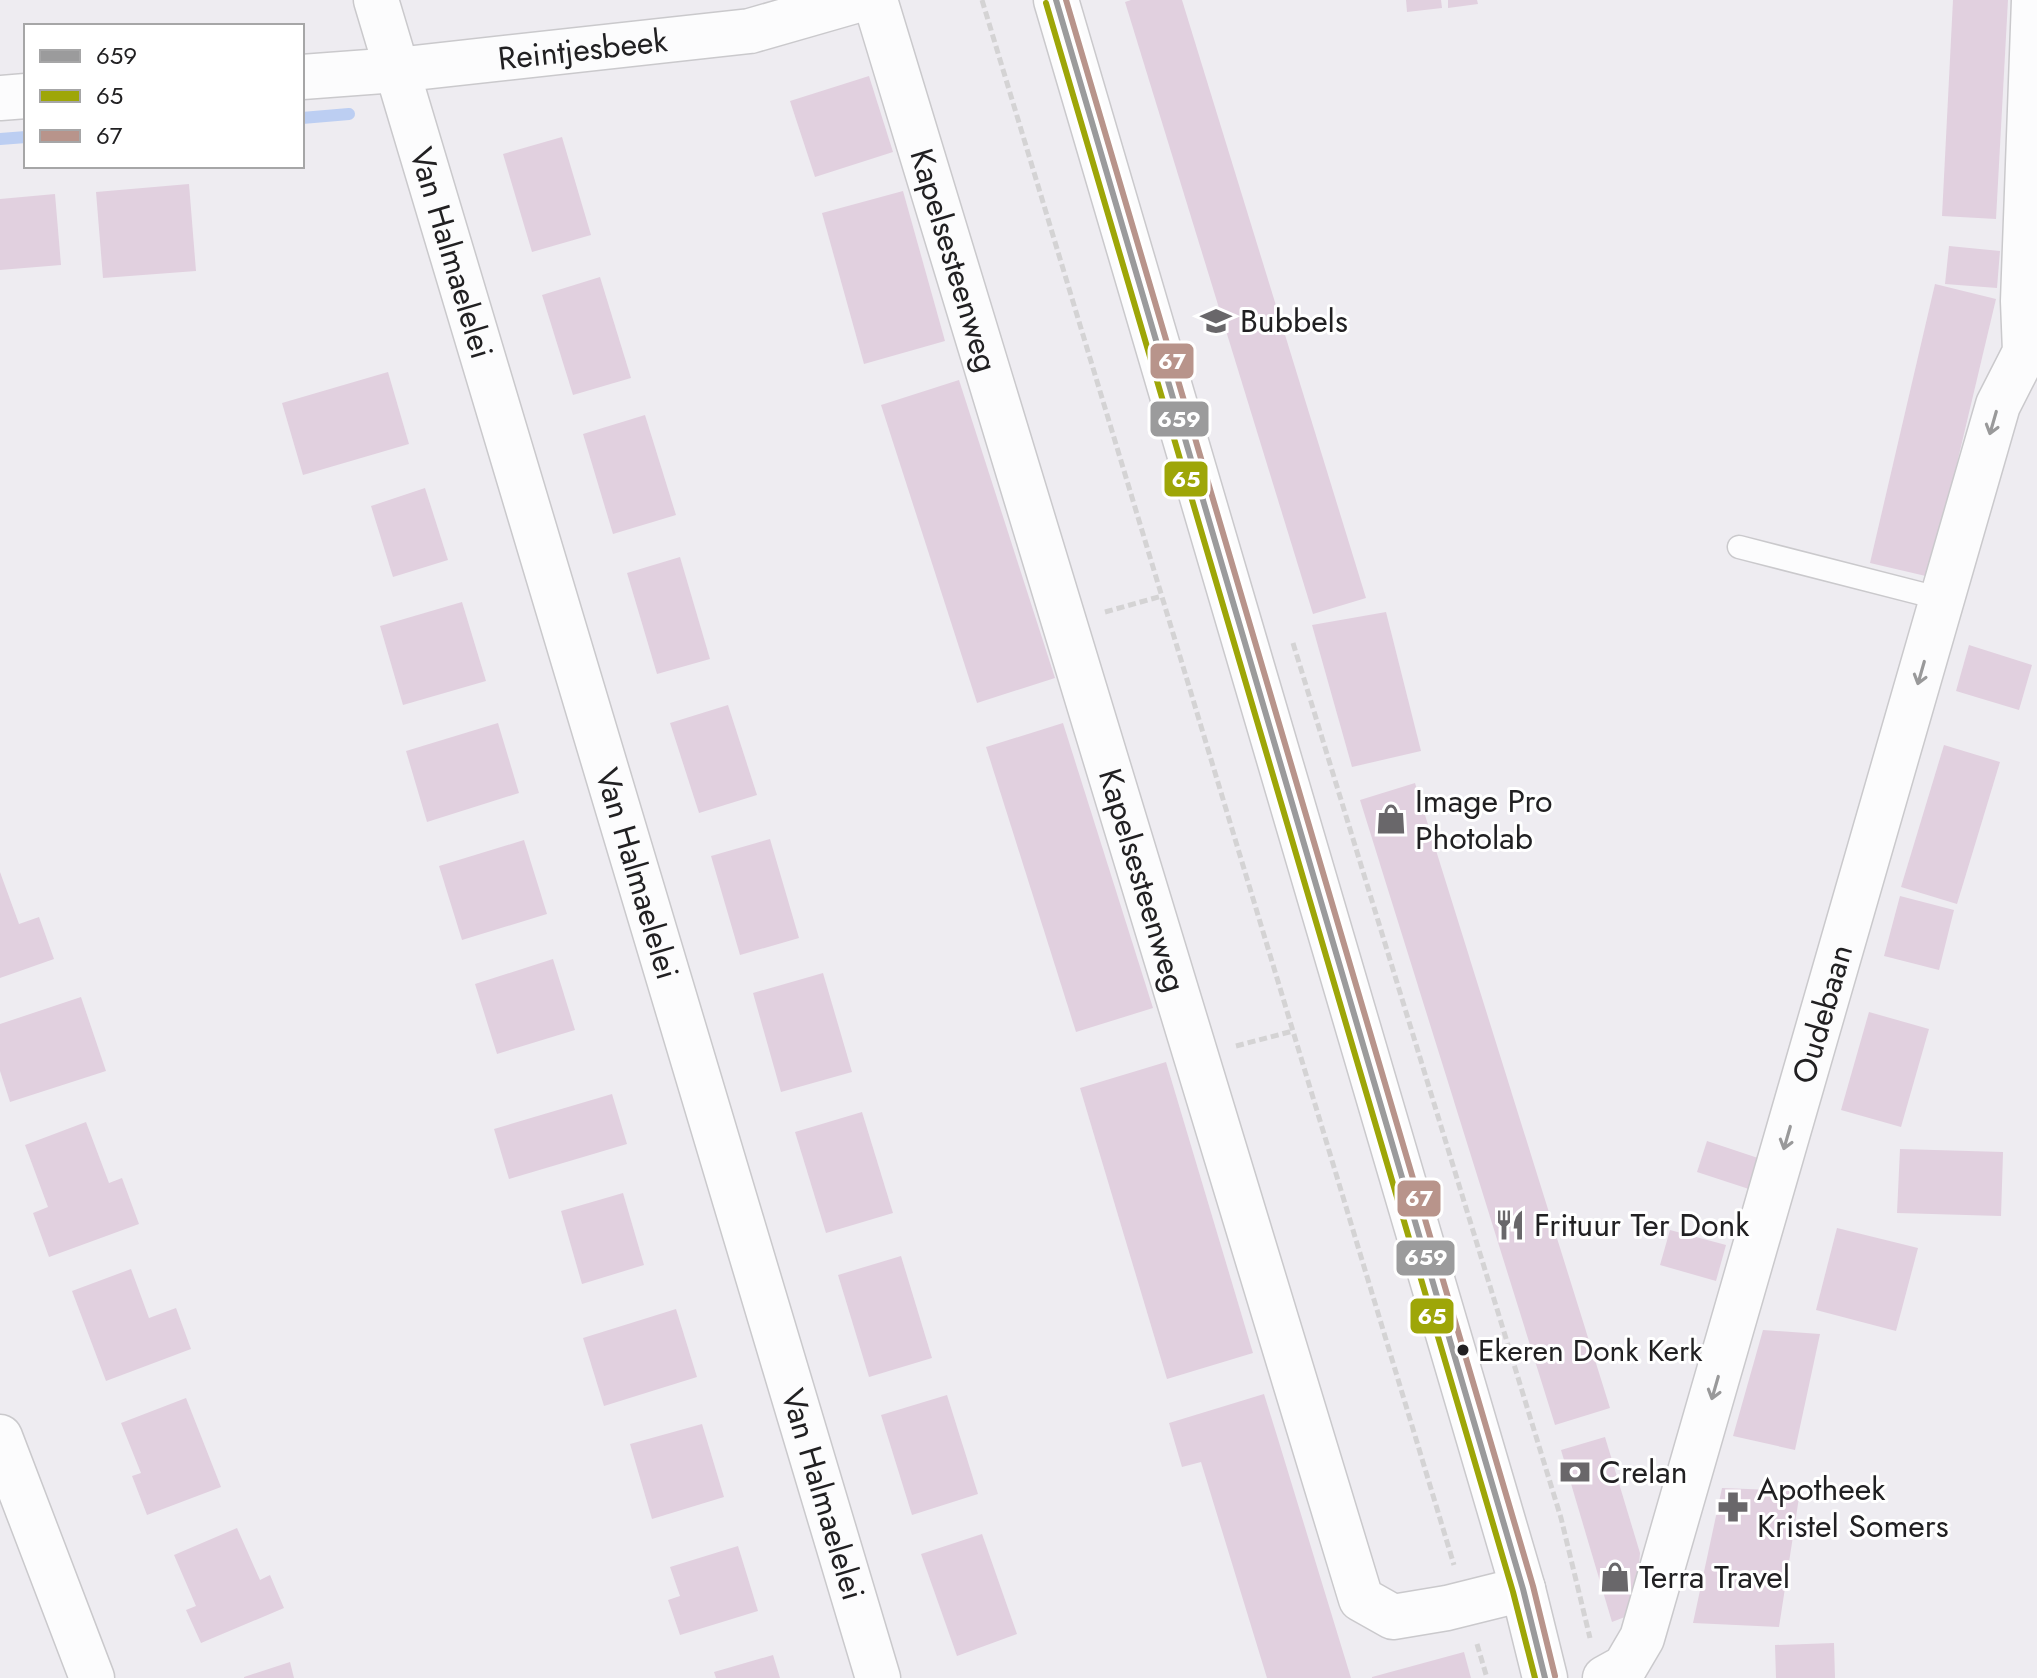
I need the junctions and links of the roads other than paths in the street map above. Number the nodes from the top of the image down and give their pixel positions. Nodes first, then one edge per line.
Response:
1 (376, 0) edge
2 (858, 0) edge
3 (875, 0) edge
4 (1056, 0) edge
5 (2034, 0) edge
6 (396, 70) junction
7 (304, 77) edge
8 (24, 96) edge
9 (0, 98) edge
10 (2031, 351) edge
11 (1739, 547) dead end
12 (1942, 599) junction
13 (0, 1437) edge
14 (1523, 1589) junction
15 (92, 1678) edge
16 (878, 1678) edge
17 (1545, 1678) edge
18 (1605, 1678) edge

1 - 6 street, Van Halmaelelei
2 - 6 street, Reintjesbeek
3 - 14 street, Kapelsesteenweg
4 - 14 street
5 - 10 street
6 - 7 street, Reintjesbeek
6 - 16 street, Van Halmaelelei
8 - 9 street
10 -> 12 street, Oudebaan
11 - 12 lane
12 -> 18 street, Oudebaan
13 - 15 street
14 - 17 street

